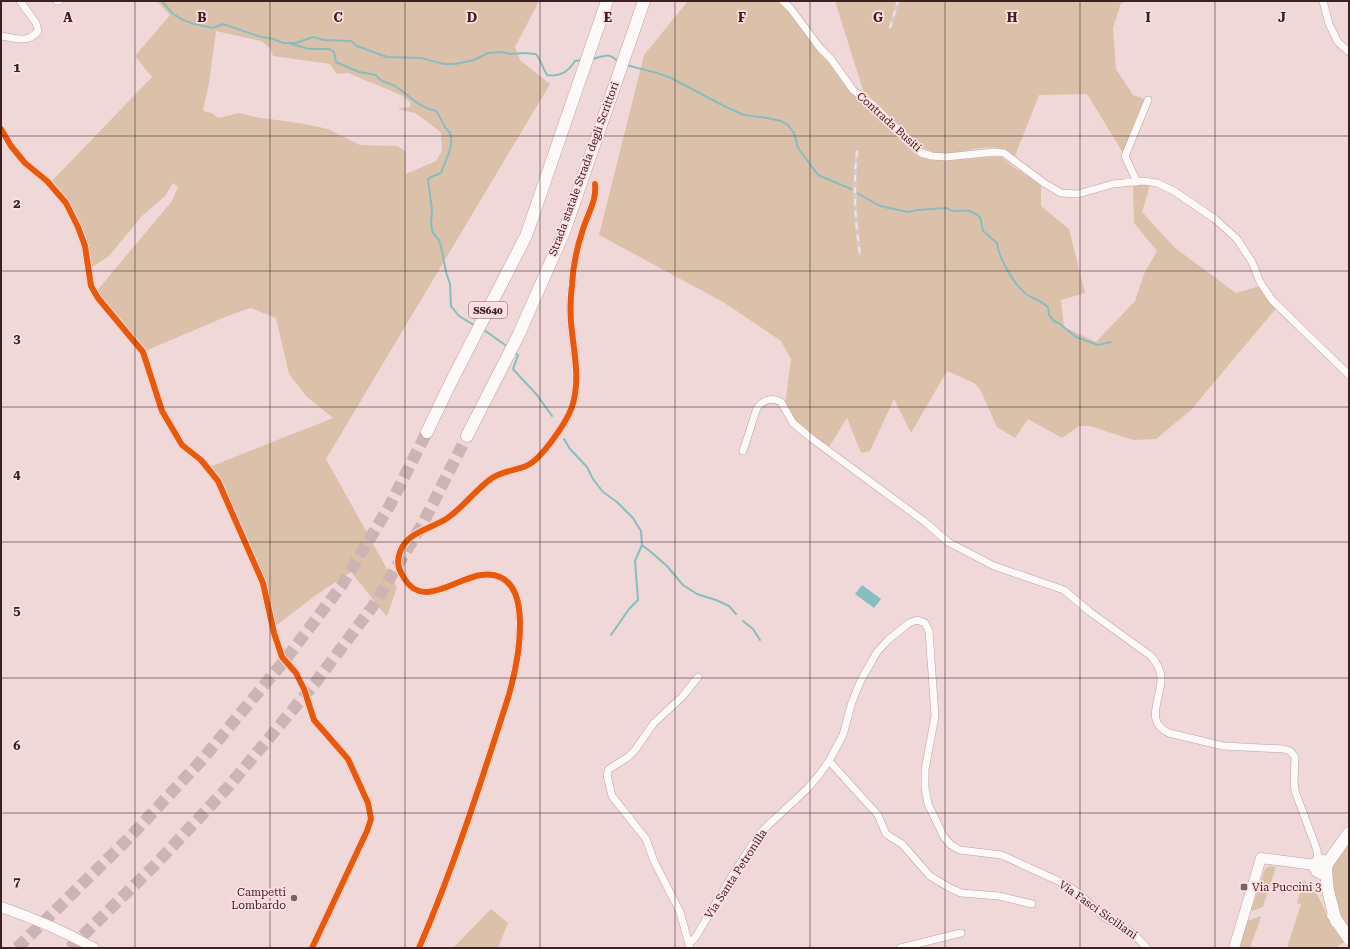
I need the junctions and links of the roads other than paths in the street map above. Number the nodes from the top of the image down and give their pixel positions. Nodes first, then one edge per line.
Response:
1 (20, 1) edge
2 (606, 1) edge
3 (644, 1) edge
4 (783, 1) edge
5 (1323, 1) edge
6 (1, 36) edge
7 (1349, 52) edge
8 (1148, 100) dead end
9 (1, 129) edge
10 (1140, 181) junction
11 (594, 184) dead end
12 (1349, 375) edge
13 (427, 432) tunnel mouth
14 (467, 436) tunnel mouth
15 (743, 451) dead end
16 (921, 621) joint
17 (698, 677) dead end
18 (829, 761) junction
19 (1347, 836) edge
20 (1320, 866) junction
21 (1032, 904) dead end
22 (1, 907) edge
23 (961, 933) dead end
24 (1349, 939) edge
25 (690, 945) edge
26 (94, 948) edge
27 (312, 948) edge
28 (419, 948) edge
29 (900, 948) edge
30 (1147, 948) edge
31 (1234, 948) edge

1 - 6 street
2 - 13 main road, SS640
3 - 14 main road, Strada statale Strada degli Scrittori
4 - 10 street, Contrada Busiti
5 - 7 street
8 - 10 street
9 - 27 street
10 - 12 street, Contrada Busiti
11 - 28 street
15 - 20 street
16 - 18 street, Via Santa Petronilla
16 - 30 street, Via Fasci Siciliani
17 - 25 street, Via Santa Petronilla
18 - 21 street
18 - 25 street, Via Santa Petronilla
19 - 20 main road
20 - 24 main road
20 - 31 main road
22 - 26 main road
23 - 29 street

